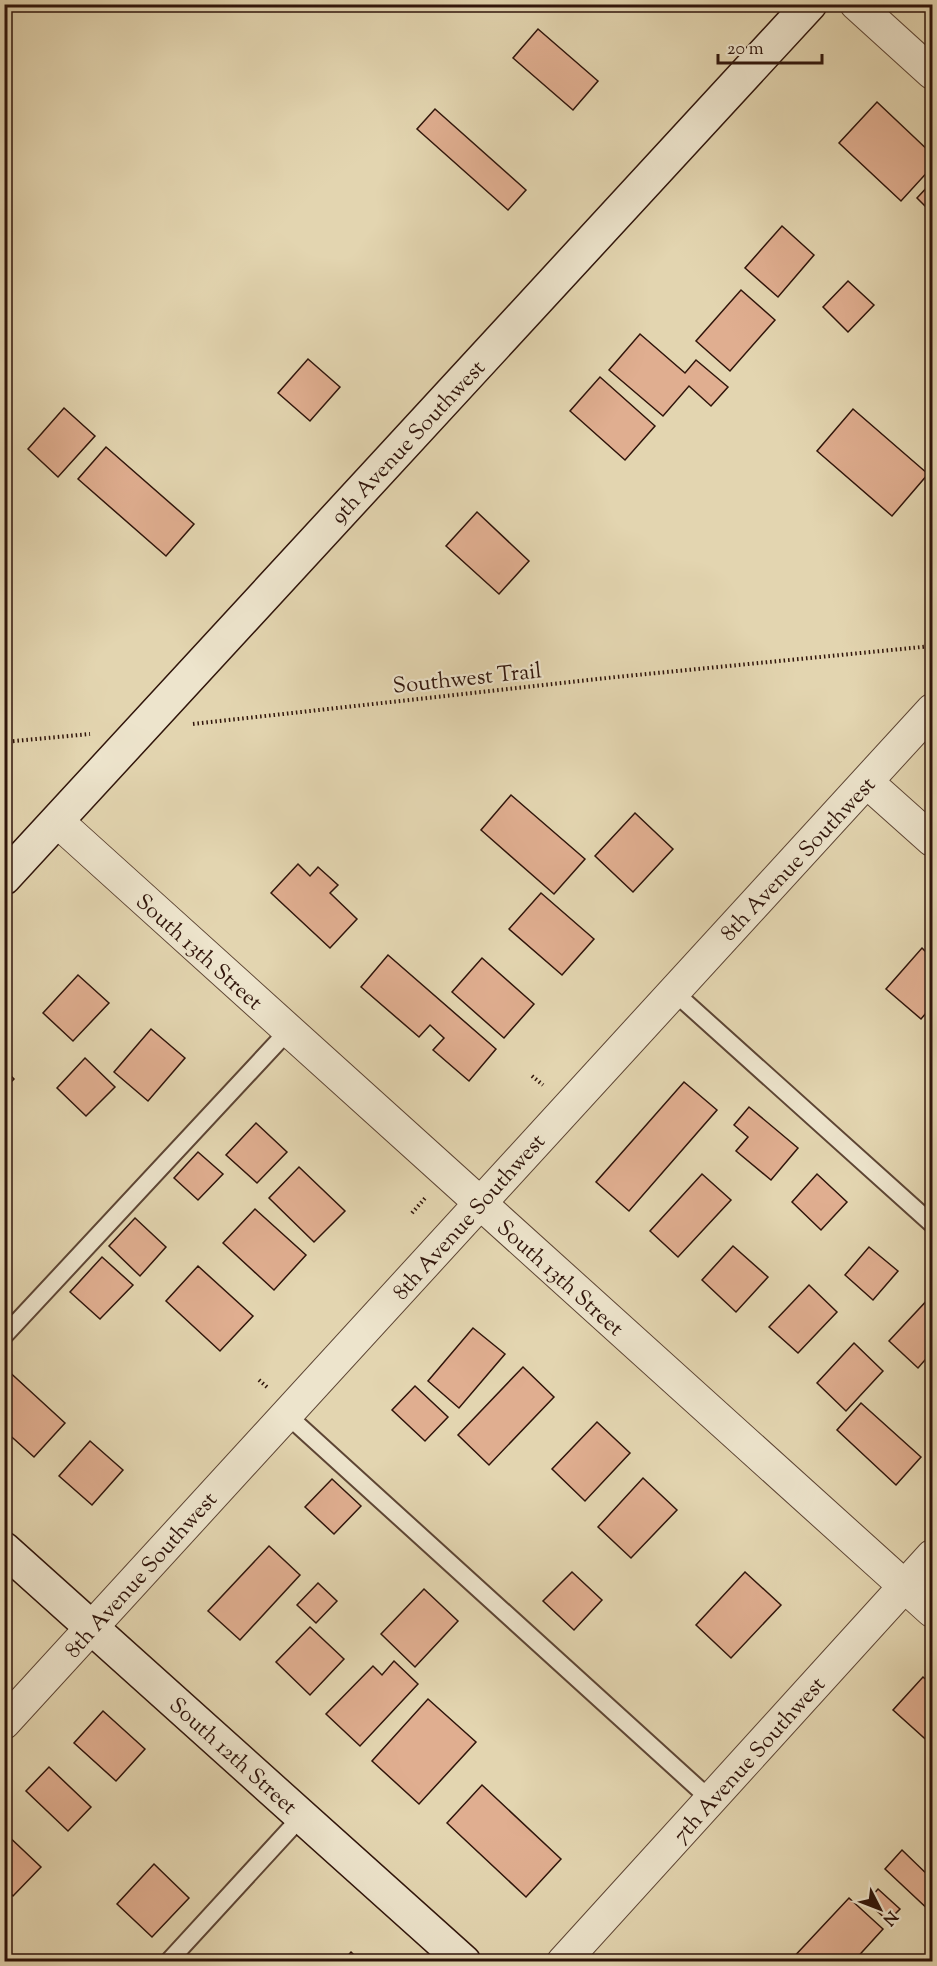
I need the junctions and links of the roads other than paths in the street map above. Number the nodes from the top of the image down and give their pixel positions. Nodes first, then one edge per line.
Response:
1 (810, 4) edge
2 (856, 4) edge
3 (933, 73) edge
4 (933, 710) edge
5 (867, 782) junction
6 (57, 821) junction
7 (933, 840) edge
8 (4, 878) edge
9 (674, 992) junction
10 (288, 1031) junction
11 (479, 1203) junction
12 (933, 1224) edge
13 (4, 1336) edge
14 (286, 1414) junction
15 (4, 1549) edge
16 (933, 1556) edge
17 (905, 1586) junction
18 (933, 1611) edge
19 (92, 1627) junction
20 (4, 1723) edge
21 (711, 1800) junction
22 (302, 1816) junction
23 (168, 1962) edge
24 (464, 1962) edge
25 (563, 1962) edge

1 - 6 street, 9th Avenue Southwest
2 - 3 street
4 - 5 street, 8th Avenue Southwest
5 - 7 street
5 - 9 street, 8th Avenue Southwest
6 - 8 street, 9th Avenue Southwest
6 - 10 street, South 13th Street
9 - 11 street, 8th Avenue Southwest
9 - 12 lane
10 - 11 street, South 13th Street
10 - 13 lane
11 - 14 street, 8th Avenue Southwest
11 - 17 street, South 13th Street
14 - 19 street, 8th Avenue Southwest
14 - 21 lane
15 - 19 street, South 12th Street
16 - 17 street, 7th Avenue Southwest
17 - 18 street, South 13th Street
17 - 21 street, 7th Avenue Southwest
19 - 20 street, 8th Avenue Southwest
19 - 22 street, South 12th Street
21 - 25 street, 7th Avenue Southwest
22 - 23 lane
22 - 24 street, South 12th Street

